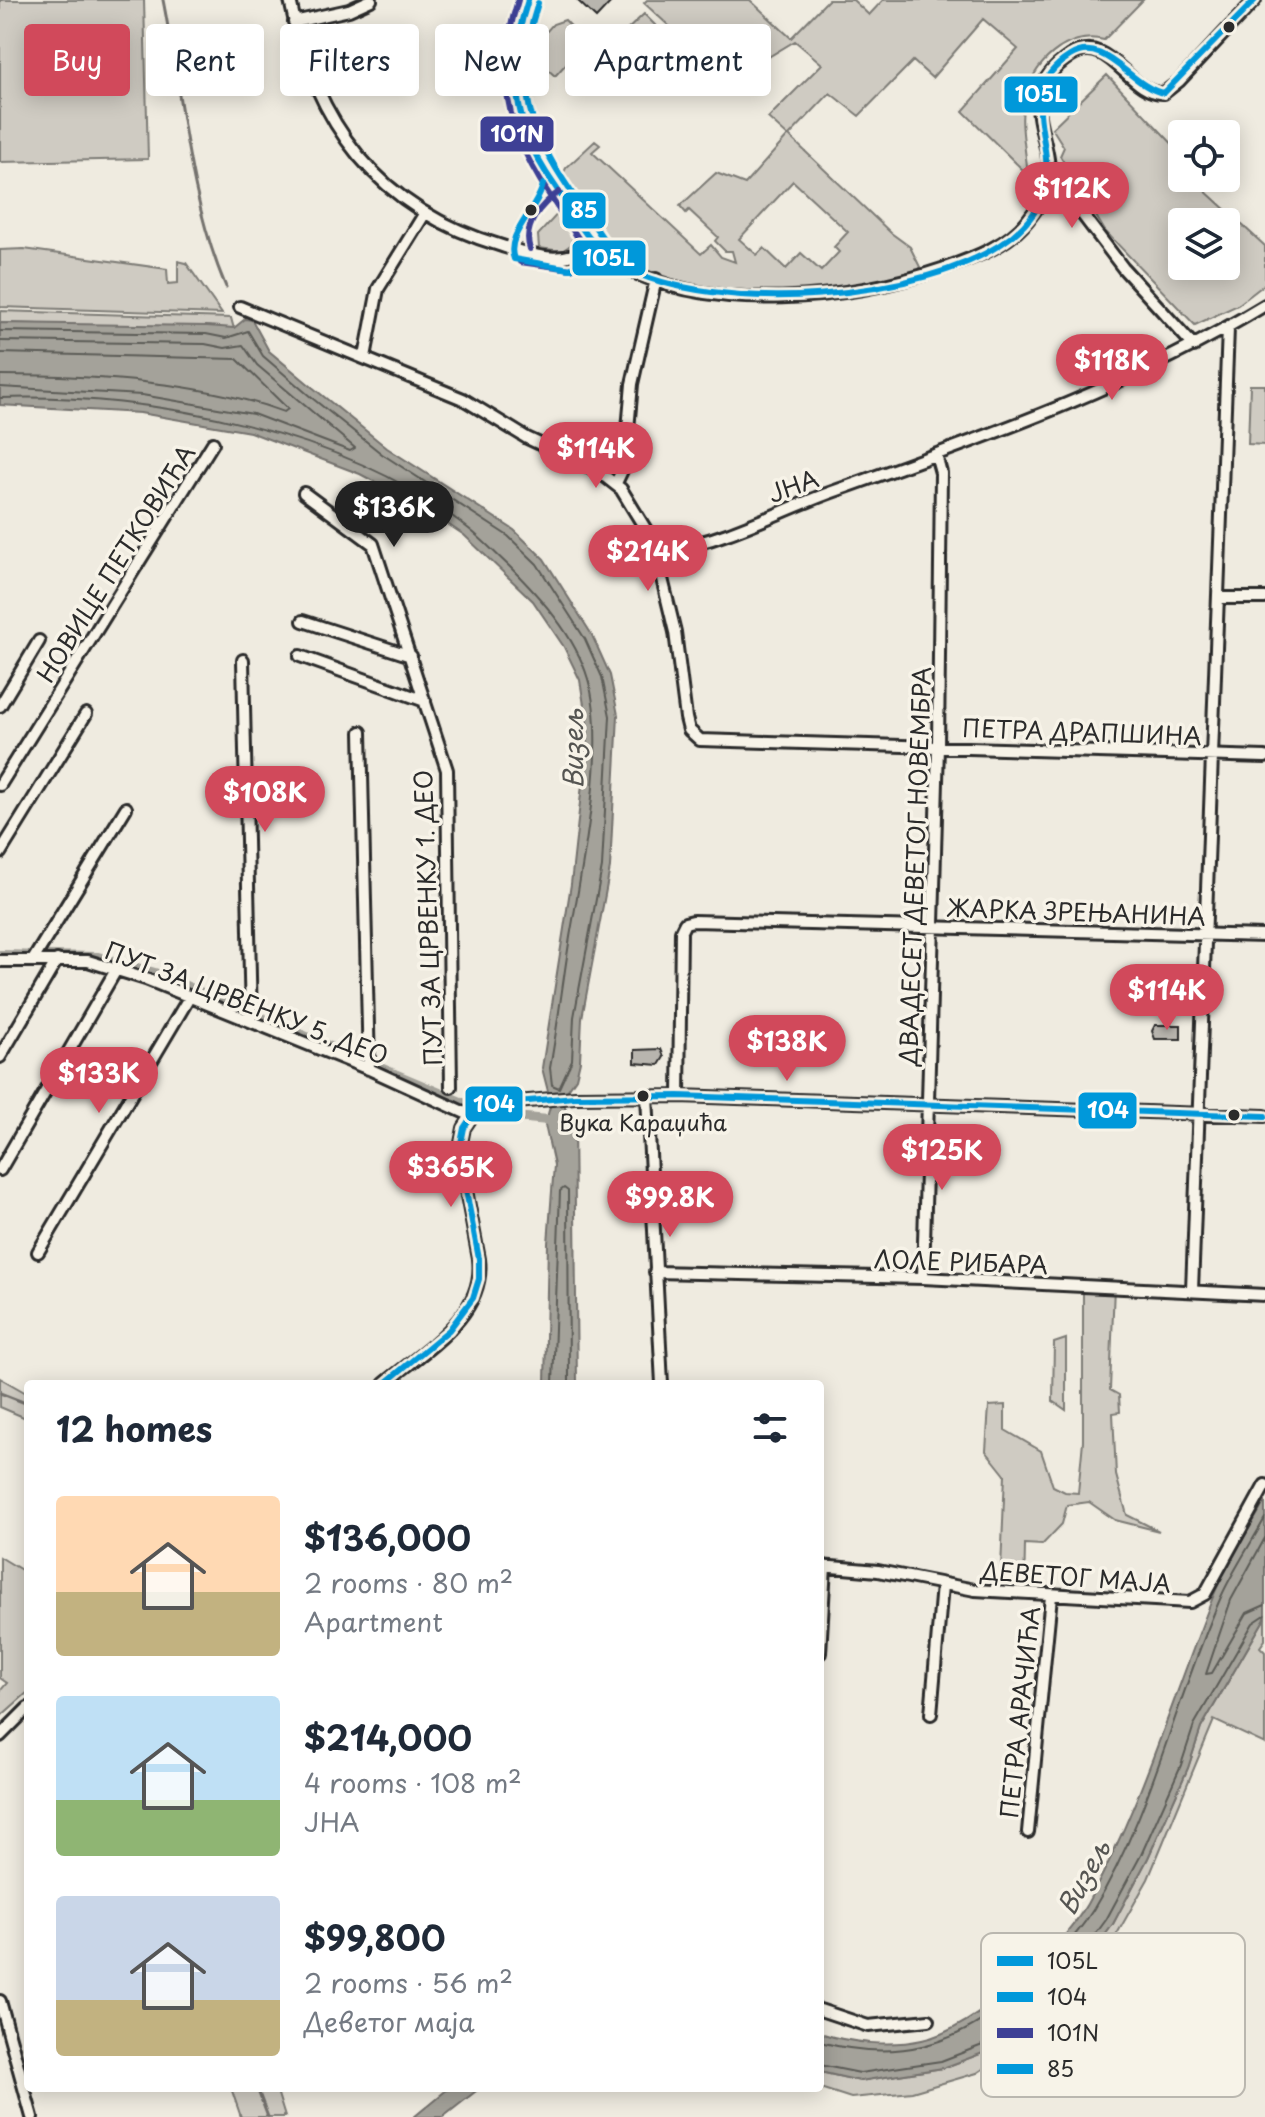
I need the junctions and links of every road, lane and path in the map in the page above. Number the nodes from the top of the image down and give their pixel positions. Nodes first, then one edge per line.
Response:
1 (290, 0) edge
2 (371, 0) edge
3 (528, 0) edge
4 (1255, 0) edge
5 (294, 22) junction
6 (1048, 178) junction
7 (425, 213) junction
8 (595, 245) junction
9 (656, 279) junction
10 (1265, 305) edge
11 (240, 307) dead end
12 (1228, 328) junction
13 (1194, 346) junction
14 (365, 357) junction
15 (213, 443) dead end
16 (936, 455) junction
17 (616, 483) junction
18 (304, 493) dead end
19 (658, 544) junction
20 (1219, 598) junction
21 (1265, 598) edge
22 (303, 621) dead end
23 (39, 641) dead end
24 (300, 656) dead end
25 (411, 656) junction
26 (243, 660) dead end
27 (425, 701) junction
28 (0, 706) edge
29 (86, 714) dead end
30 (361, 732) dead end
31 (938, 746) junction
32 (1212, 755) junction
33 (1265, 757) edge
34 (0, 785) edge
35 (126, 808) dead end
36 (0, 853) edge
37 (933, 927) junction
38 (1204, 934) junction
39 (1265, 936) edge
40 (33, 960) junction
41 (57, 960) junction
42 (0, 961) edge
43 (116, 970) junction
44 (190, 996) junction
45 (251, 1021) junction
46 (0, 1057) edge
47 (369, 1064) junction
48 (451, 1087) dead end
49 (647, 1096) junction
50 (679, 1096) junction
51 (927, 1104) junction
52 (1196, 1113) junction
53 (472, 1116) junction
54 (1265, 1116) edge
55 (0, 1170) edge
56 (38, 1252) dead end
57 (655, 1272) junction
58 (923, 1278) junction
59 (1192, 1290) junction
60 (1265, 1295) edge
61 (389, 1380) edge
62 (662, 1380) edge
63 (1265, 1485) edge
64 (824, 1566) edge
65 (942, 1585) junction
66 (1051, 1596) junction
67 (24, 1712) edge
68 (931, 1714) dead end
69 (0, 1736) edge
70 (1028, 1832) dead end
71 (0, 2001) edge
72 (824, 2011) edge
73 (929, 2020) dead end
74 (24, 2088) edge
75 (25, 2092) edge
76 (32, 2117) edge

1 - 5 street
2 - 5 street
3 - 8 street
4 - 6 street
5 - 7 street
6 - 9 street
6 - 13 street
7 - 8 street
7 - 14 street
8 - 9 street
9 - 17 street
10 - 12 street, ЈНА
11 - 14 street
12 - 13 street, ЈНА
12 - 20 street
13 - 16 street, ЈНА
14 - 17 street
15 - 34 street, НОВИЦЕ ПЕТКОВИЋА
16 - 19 street, ЈНА
16 - 31 street, ДВАДЕСЕТ ДЕВЕТОГ НОВЕМБРА
17 - 19 street
18 - 25 street, ПУТ ЗА ЦРВЕНКУ 1. ДЕО
19 - 31 street, ПЕТРА ДРАПШИНА
20 - 21 street
20 - 32 street
22 - 25 street
23 - 28 street
24 - 27 street
25 - 27 street, ПУТ ЗА ЦРВЕНКУ 1. ДЕО
26 - 45 street
27 - 48 street, ПУТ ЗА ЦРВЕНКУ 1. ДЕО
29 - 36 street
30 - 47 street
31 - 32 street, ПЕТРА ДРАПШИНА
31 - 37 street, ДВАДЕСЕТ ДЕВЕТОГ НОВЕМБРА
32 - 33 street, ПЕТРА ДРАПШИНА
32 - 38 street
35 - 40 street
37 - 38 street, ЖАРКА ЗРЕЊАНИНА
37 - 50 street, ЖАРКА ЗРЕЊАНИНА
37 - 51 street, ДВАДЕСЕТ ДЕВЕТОГ НОВЕМБРА
38 - 39 street, ЖАРКА ЗРЕЊАНИНА
38 - 52 street
40 - 41 street, ПУТ ЗА ЦРВЕНКУ 5. ДЕО
40 - 42 street, ПУТ ЗА ЦРВЕНКУ 5. ДЕО
41 - 43 street, ПУТ ЗА ЦРВЕНКУ 5. ДЕО
41 - 46 street
43 - 44 street, ПУТ ЗА ЦРВЕНКУ 5. ДЕО
43 - 55 street
44 - 45 street, ПУТ ЗА ЦРВЕНКУ 5. ДЕО
44 - 56 street
45 - 47 street, ПУТ ЗА ЦРВЕНКУ 5. ДЕО
47 - 53 street, ПУТ ЗА ЦРВЕНКУ 5. ДЕО
49 - 50 street
49 - 53 street
49 - 57 street
50 - 51 street
51 - 52 street
51 - 58 street, ДВАДЕСЕТ ДЕВЕТОГ НОВЕМБРА
52 - 54 street
52 - 59 street
53 - 61 street
57 - 58 street, ЛОЛЕ РИБАРА
57 - 62 street
58 - 59 street, ЛОЛЕ РИБАРА
59 - 60 street, ЛОЛЕ РИБАРА
63 - 66 street, ДЕВЕТОГ МАЈА
64 - 65 street, ДЕВЕТОГ МАЈА
65 - 66 street, ДЕВЕТОГ МАЈА
65 - 68 street
66 - 70 street, ПЕТРА АРАЧИЋА
67 - 69 street
71 - 74 street
72 - 73 street
75 - 76 street

